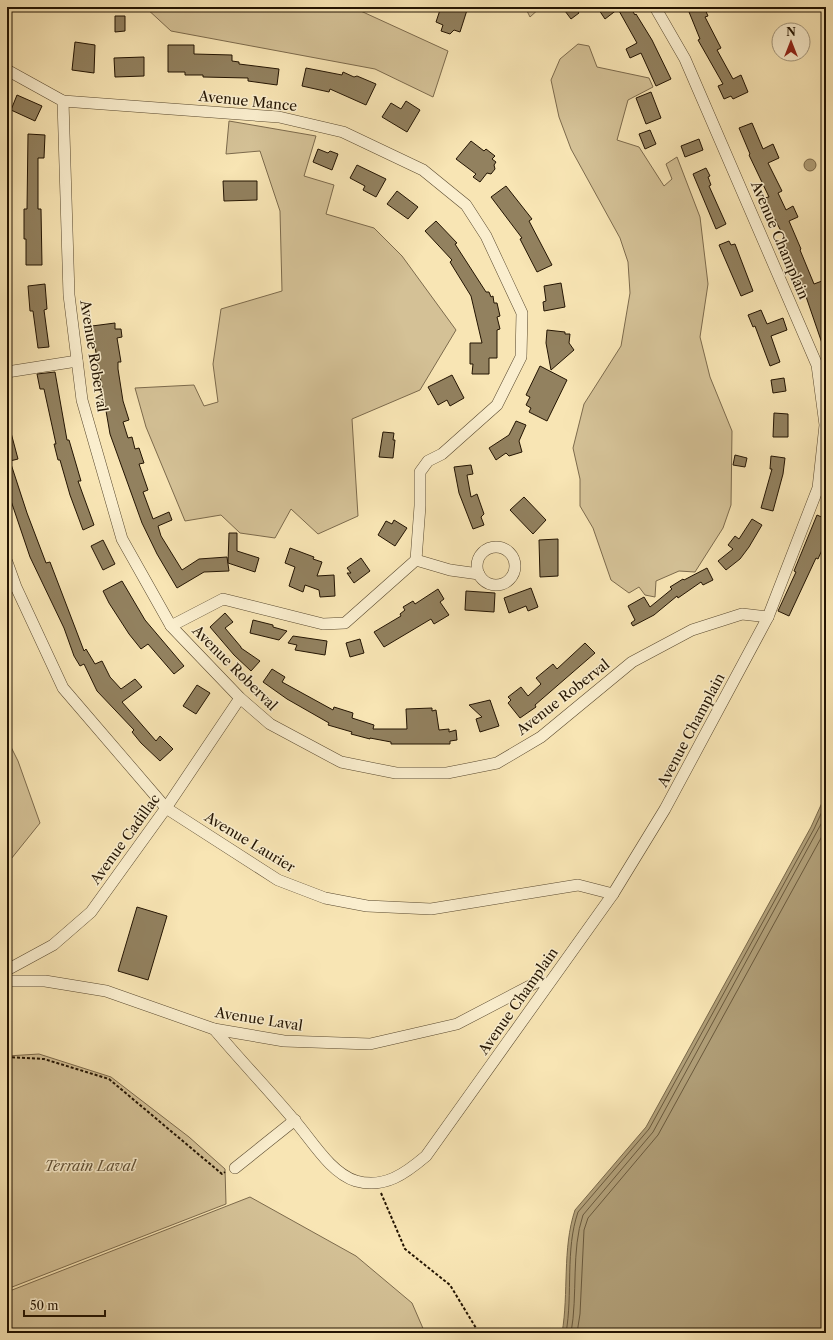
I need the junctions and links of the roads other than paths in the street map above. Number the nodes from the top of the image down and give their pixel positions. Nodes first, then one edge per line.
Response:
1 (655, 7) edge
2 (7, 70) edge
3 (63, 101) junction
4 (77, 361) junction
5 (7, 372) edge
6 (416, 560) junction
7 (7, 562) edge
8 (479, 574) dead end
9 (768, 617) junction
10 (171, 626) junction
11 (240, 698) junction
12 (166, 808) junction
13 (613, 894) junction
14 (7, 970) edge
15 (7, 981) edge
16 (547, 985) junction
17 (214, 1029) junction
18 (295, 1120) junction
19 (235, 1168) road end

1 - 9 street, Avenue Champlain
2 - 3 street, Avenue Mance
3 - 4 street, Avenue Roberval
3 - 6 street, Avenue Mance
4 - 5 street
4 - 10 street, Avenue Roberval
6 - 8 street
6 - 10 street
7 - 12 street, Avenue Laurier
9 - 11 street, Avenue Roberval
9 - 13 street, Avenue Champlain
10 - 11 street, Avenue Roberval
11 - 12 street, Avenue Cadillac
12 - 13 street, Avenue Laurier
12 - 14 street, Avenue Cadillac
13 - 16 street, Avenue Champlain
15 - 17 street, Avenue Laval
16 - 17 street, Avenue Laval
16 - 18 street, Avenue Champlain
17 - 18 street, Avenue Champlain
18 - 19 street

